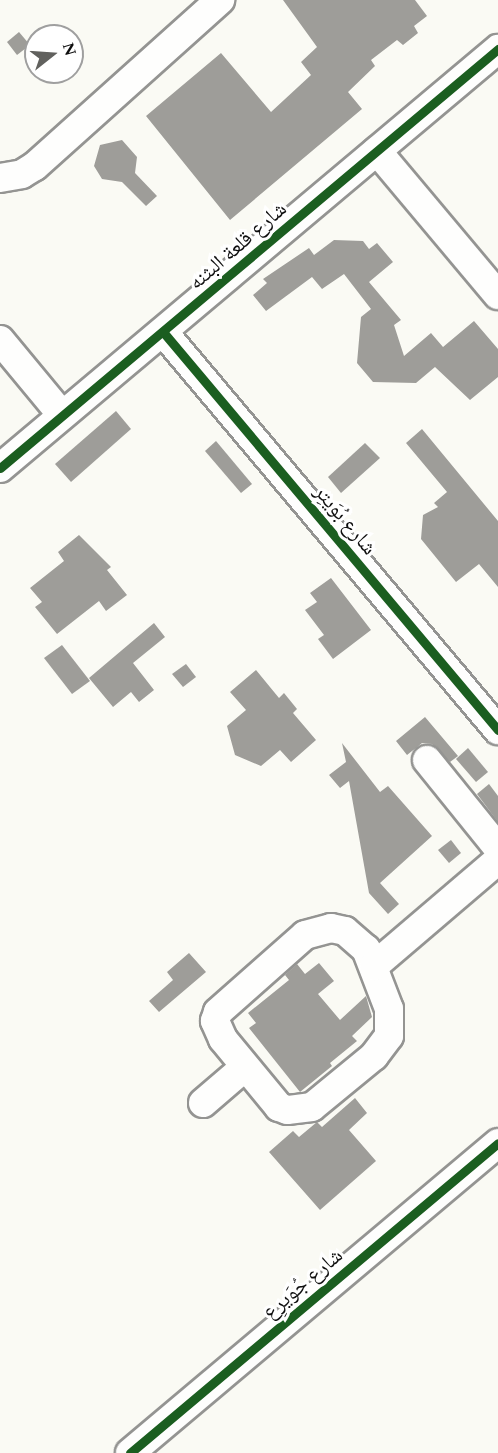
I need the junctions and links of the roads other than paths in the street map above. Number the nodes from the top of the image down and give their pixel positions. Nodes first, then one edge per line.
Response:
1 (220, 0) edge
2 (498, 50) edge
3 (377, 151) junction
4 (0, 178) edge
5 (498, 295) edge
6 (164, 333) junction
7 (0, 340) edge
8 (62, 415) junction
9 (0, 468) edge
10 (498, 730) edge
11 (427, 760) dead end
12 (498, 848) edge
13 (498, 860) edge
14 (374, 966) junction
15 (245, 1067) junction
16 (203, 1103) dead end
17 (498, 1143) edge
18 (130, 1453) edge

1 - 4 street
2 - 3 street, شارع قلعة البثنه
3 - 5 street
3 - 6 street, شارع قلعة البثنه
6 - 8 street, شارع قلعة البثنه
6 - 10 street, شارع بُوَيتِر
7 - 8 street
8 - 9 street, شارع قلعة البثنه
11 - 12 street
13 - 14 street
14 - 15 street
14 - 15 street
15 - 16 street
17 - 18 street, شارع جُوَيرِع

